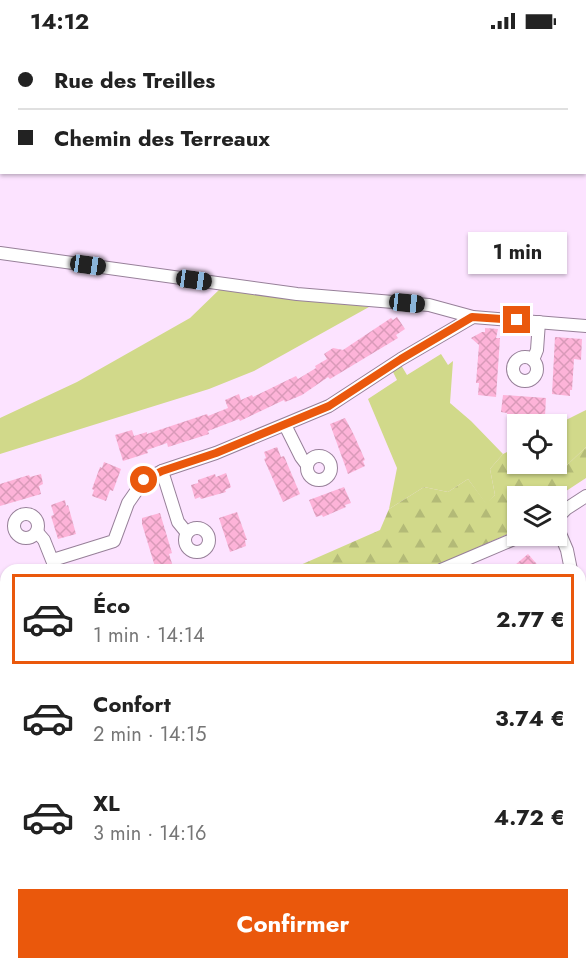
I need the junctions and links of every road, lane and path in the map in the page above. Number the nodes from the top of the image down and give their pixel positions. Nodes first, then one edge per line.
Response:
1 (0, 253) edge
2 (472, 317) junction
3 (539, 322) junction
4 (586, 327) edge
5 (533, 360) dead end
6 (285, 424) junction
7 (307, 465) dead end
8 (162, 471) junction
9 (586, 496) edge
10 (567, 508) edge
11 (37, 532) dead end
12 (187, 533) dead end
13 (507, 542) edge
14 (565, 546) edge
15 (55, 564) edge
16 (57, 564) edge
17 (455, 564) edge
18 (570, 564) edge

1 - 2 street
2 - 3 street
2 - 6 street
3 - 4 street
3 - 5 street
6 - 7 street
6 - 8 street
8 - 12 street
8 - 16 street
9 - 10 street
11 - 15 street
13 - 17 street
14 - 18 street

